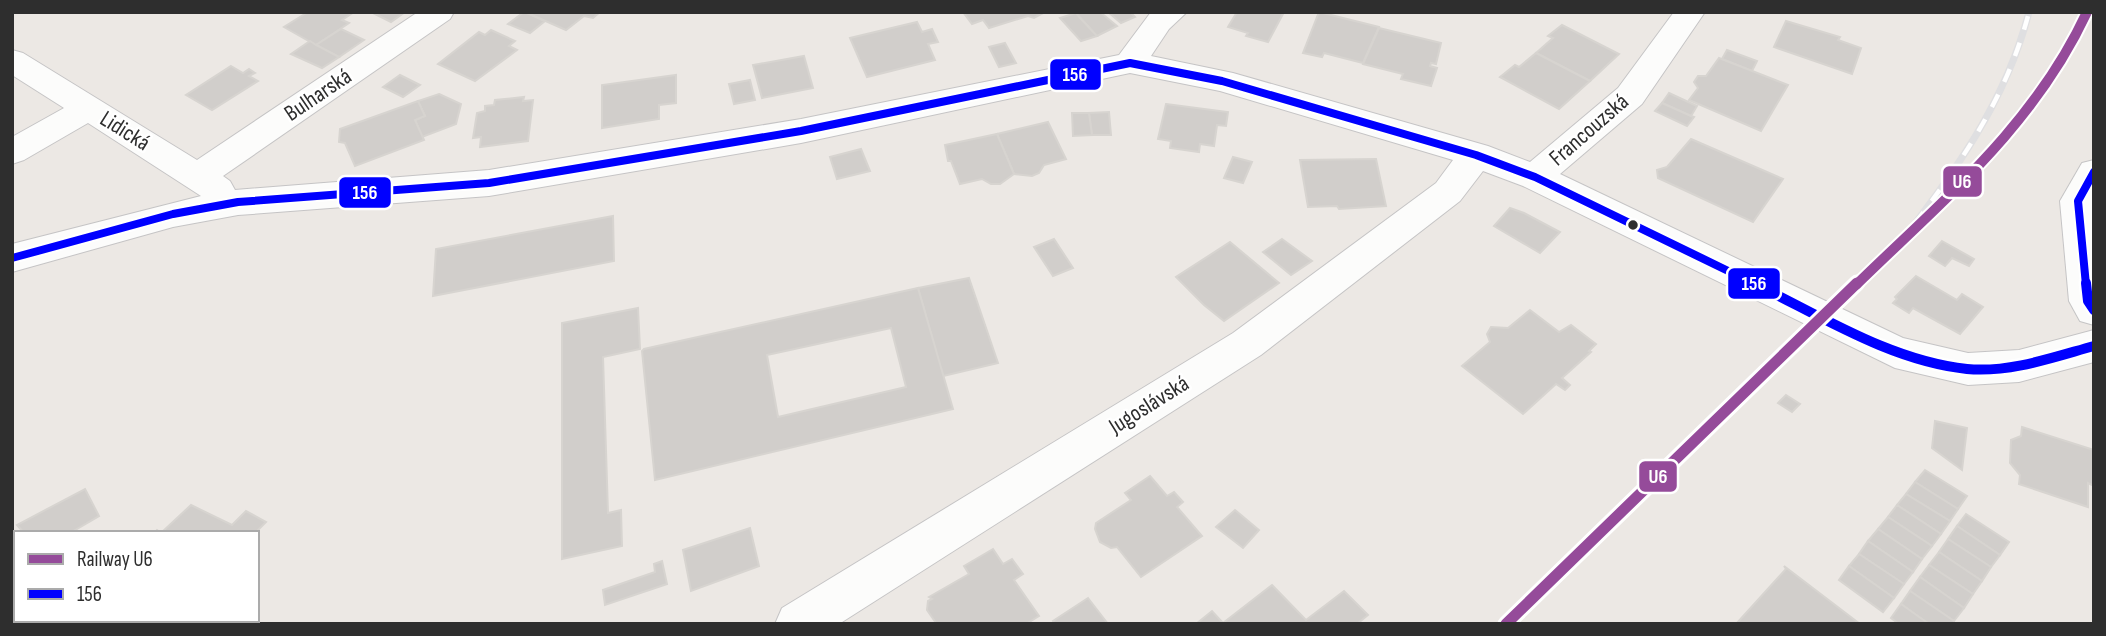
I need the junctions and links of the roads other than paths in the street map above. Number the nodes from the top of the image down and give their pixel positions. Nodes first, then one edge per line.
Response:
1 (439, 12) edge
2 (1172, 12) edge
3 (1690, 12) edge
4 (12, 60) edge
5 (1130, 63) junction
6 (89, 108) junction
7 (12, 152) edge
8 (1476, 155) junction
9 (2094, 173) edge
10 (197, 177) junction
11 (1535, 177) junction
12 (238, 202) junction
13 (12, 258) edge
14 (2094, 310) edge
15 (2094, 346) edge
16 (799, 624) edge

1 - 10 street, Bulharská
2 - 5 street
3 - 11 street, Francouzská
4 - 6 street, Lidická
5 - 8 street
5 - 12 street
6 - 7 street
6 - 10 street, Lidická
8 - 11 street
8 - 16 street, Jugoslávská
9 - 14 street
10 - 12 street, Lidická
11 - 15 street
12 - 13 street

